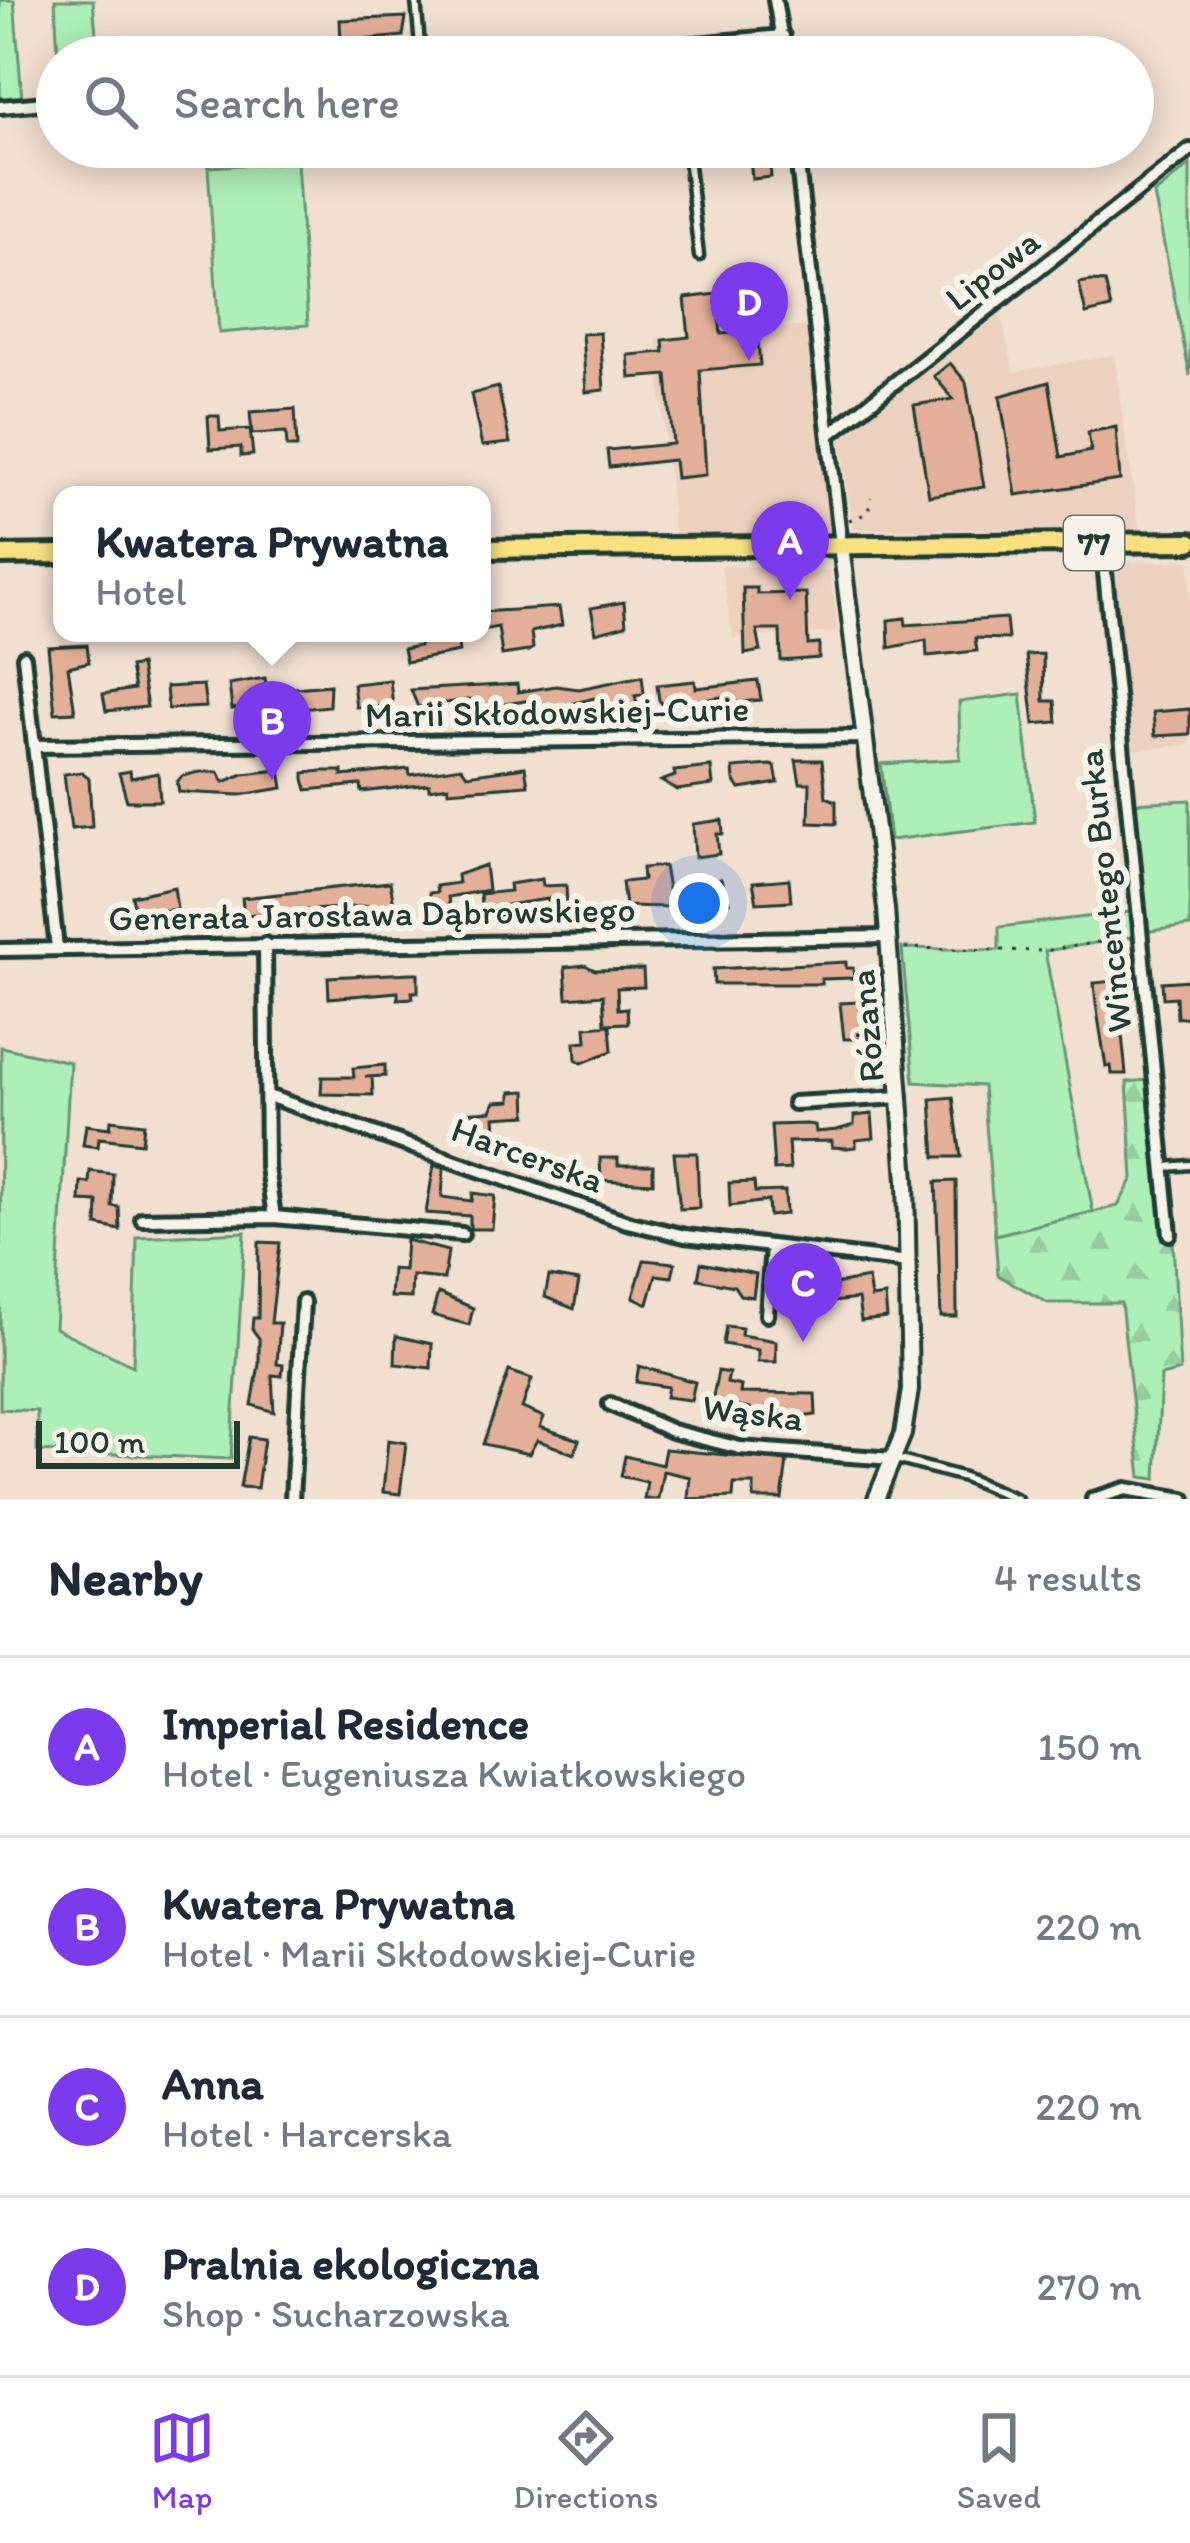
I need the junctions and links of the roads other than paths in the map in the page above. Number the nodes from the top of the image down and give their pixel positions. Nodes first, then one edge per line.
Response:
1 (416, 0) edge
2 (776, 0) edge
3 (420, 36) edge
4 (782, 36) edge
5 (36, 104) edge
6 (0, 107) edge
7 (1190, 150) edge
8 (689, 168) edge
9 (798, 168) edge
10 (699, 256) dead end
11 (830, 434) junction
12 (1102, 542) junction
13 (1190, 542) edge
14 (842, 546) junction
15 (491, 549) edge
16 (53, 554) edge
17 (0, 555) edge
18 (24, 657) dead end
19 (864, 736) junction
20 (34, 746) junction
21 (893, 943) junction
22 (265, 944) junction
23 (57, 948) junction
24 (0, 950) edge
25 (268, 1096) junction
26 (902, 1097) junction
27 (794, 1103) dead end
28 (1190, 1165) edge
29 (1162, 1167) junction
30 (274, 1217) junction
31 (142, 1219) dead end
32 (463, 1234) dead end
33 (1169, 1234) dead end
34 (772, 1246) junction
35 (909, 1262) junction
36 (303, 1302) dead end
37 (767, 1315) dead end
38 (610, 1404) dead end
39 (893, 1459) junction
40 (292, 1499) edge
41 (876, 1499) edge
42 (1017, 1499) edge
43 (1093, 1499) edge
44 (1184, 1499) edge

1 - 3 lane
2 - 4 street
5 - 6 street
7 - 11 street, Lipowa
8 - 10 lane
9 - 11 street
11 - 14 street
12 - 13 main road, 77
12 - 14 main road, 77
12 - 29 street, Wincentego Burka
14 - 15 main road, 77
14 - 19 street, Różana
16 - 17 main road
18 - 20 street
19 - 20 street, Marii Skłodowskiej-Curie
19 - 21 street, Różana
20 - 23 street
21 - 22 street, Generała Jarosława Dąbrowskiego
21 - 26 street, Różana
22 - 23 street, Generała Jarosława Dąbrowskiego
22 - 25 street
23 - 24 street, Generała Jarosława Dąbrowskiego
25 - 30 street
25 - 34 street, Harcerska
26 - 27 street
26 - 35 street, Różana
28 - 29 lane
29 - 33 street, Wincentego Burka
30 - 31 street
30 - 32 street
34 - 35 street, Harcerska
34 - 37 street
35 - 39 street, Różana
36 - 40 street
38 - 39 street, Wąska
39 - 41 street, Różana
39 - 42 lane
43 - 44 street

